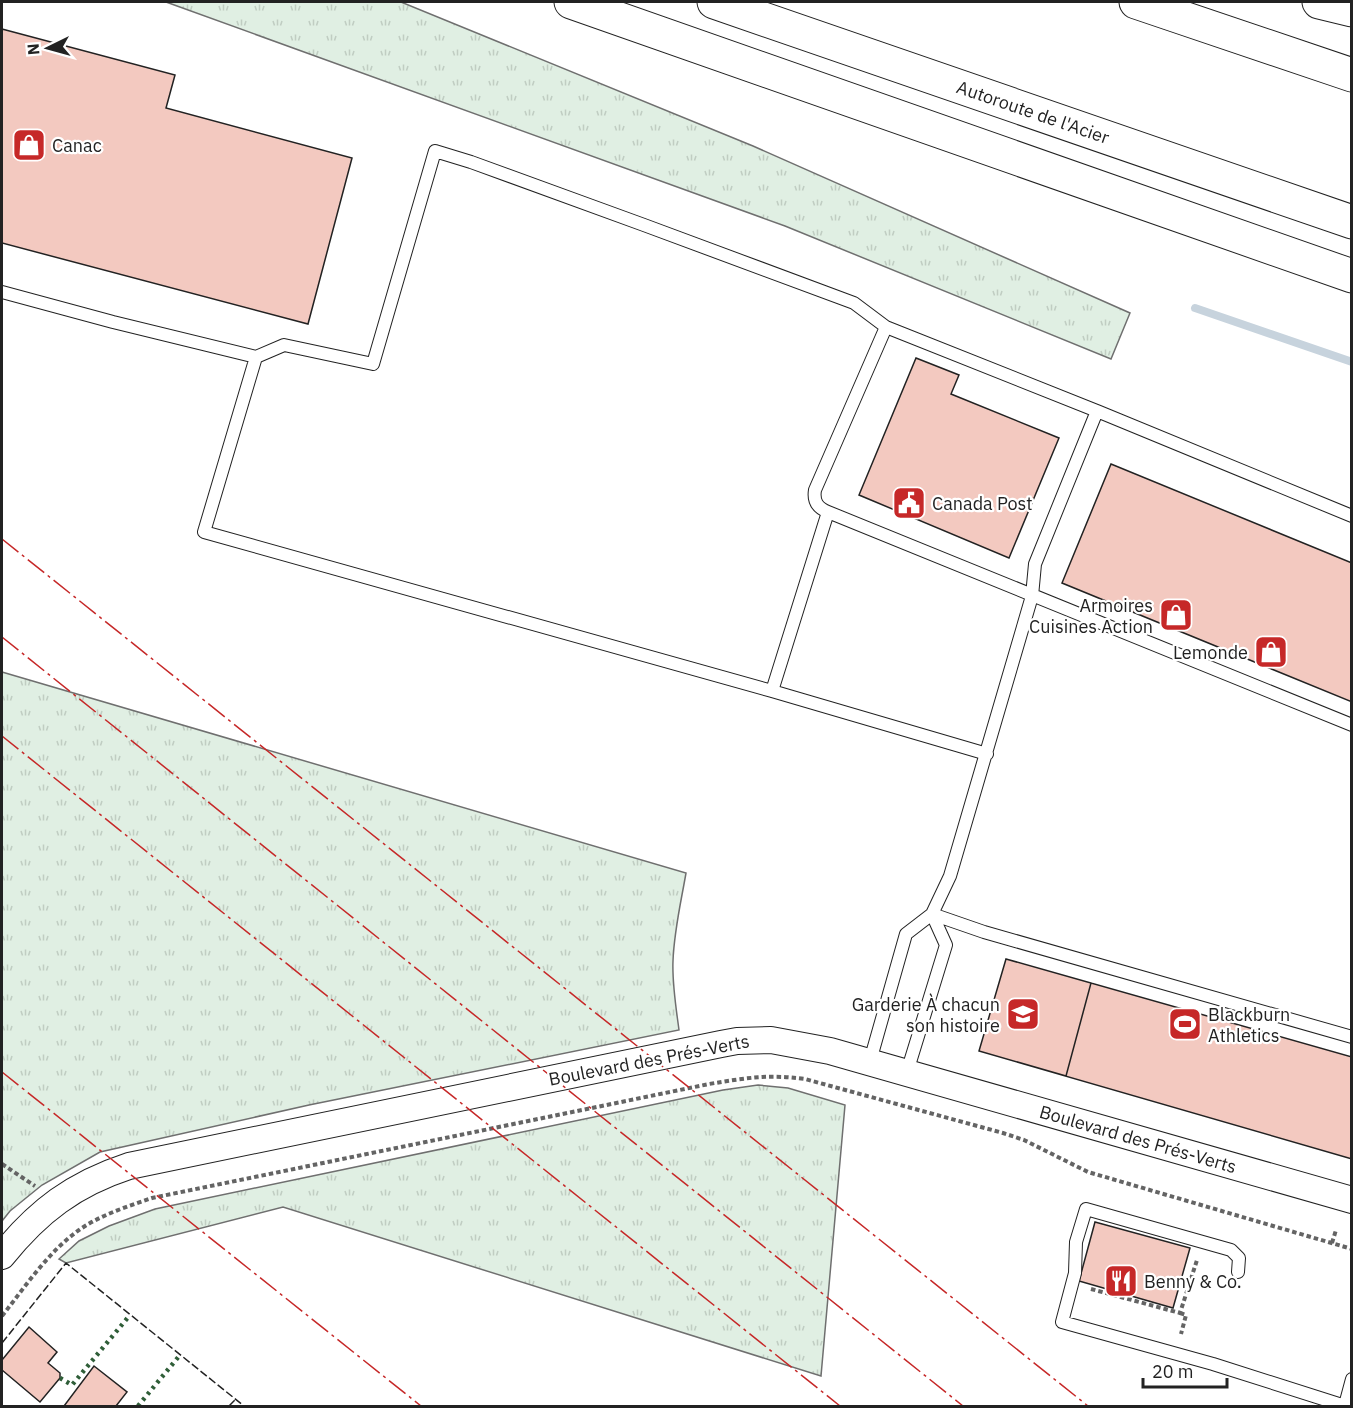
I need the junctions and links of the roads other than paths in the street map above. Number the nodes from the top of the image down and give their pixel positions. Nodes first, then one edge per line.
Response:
1 (571, 2) edge
2 (714, 2) edge
3 (1136, 2) edge
4 (1319, 2) edge
5 (1352, 10) edge
6 (1352, 75) edge
7 (1352, 222) edge
8 (1352, 276) edge
9 (2, 292) edge
10 (886, 327) junction
11 (256, 357) junction
12 (1097, 411) junction
13 (828, 512) junction
14 (1352, 516) edge
15 (1032, 596) junction
16 (772, 691) junction
17 (1352, 725) edge
18 (987, 754) junction
19 (932, 914) junction
20 (1352, 1037) edge
21 (870, 1061) junction
22 (907, 1072) junction
23 (1352, 1200) edge
24 (2, 1256) edge
25 (1238, 1272) dead end
26 (1352, 1379) edge
27 (1347, 1406) edge

1 - 8 highway
2 - 7 highway, Autoroute de l'Acier
3 - 6 highway
4 - 5 highway
9 - 11 lane
10 - 11 lane
10 - 12 lane
10 - 13 lane
11 - 16 lane
12 - 14 lane
12 - 15 lane
13 - 15 lane
13 - 16 lane
15 - 17 lane
15 - 18 lane
16 - 18 lane
18 - 19 lane
19 - 20 lane
19 - 21 lane
19 - 22 lane
21 - 22 street, Boulevard des Prés-Verts
21 - 24 street, Boulevard des Prés-Verts
22 - 23 street, Boulevard des Prés-Verts
25 - 27 lane
26 - 27 lane

